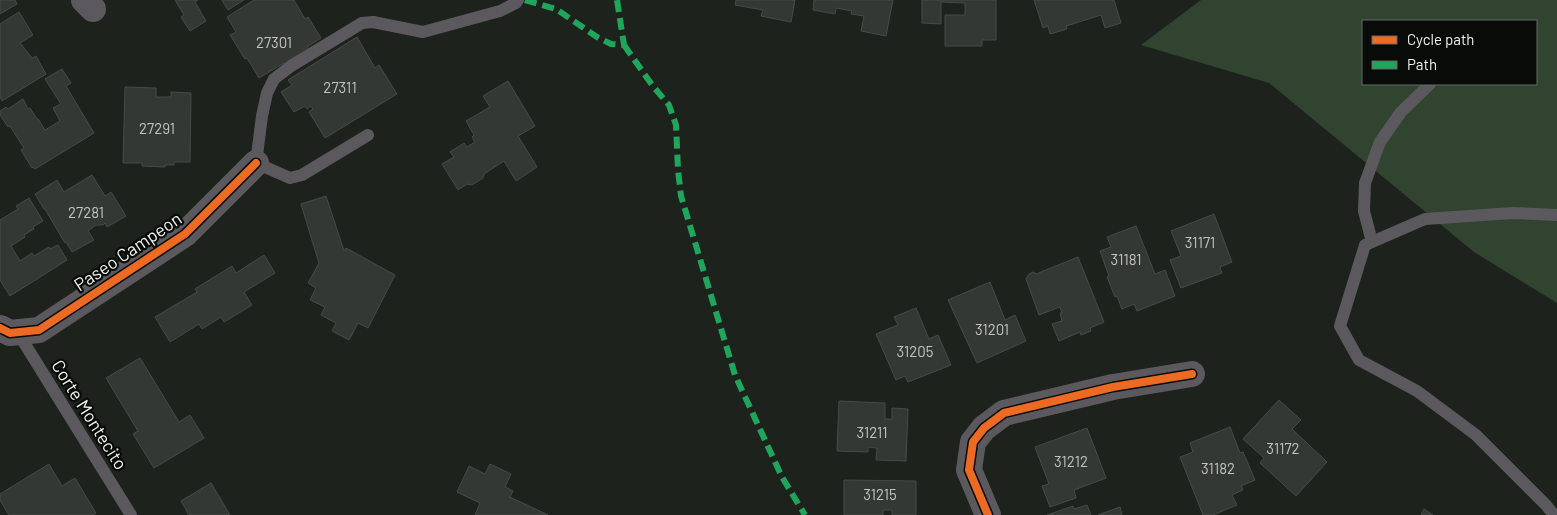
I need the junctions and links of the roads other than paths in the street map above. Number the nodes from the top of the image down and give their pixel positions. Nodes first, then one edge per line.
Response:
1 (518, 0) edge
2 (1429, 85) edge
3 (368, 135) dead end
4 (256, 163) junction
5 (1557, 214) edge
6 (1372, 242) junction
7 (9, 330) edge
8 (1192, 374) dead end
9 (131, 515) edge
10 (988, 515) edge
11 (1554, 515) edge

1 - 4 lane
2 - 6 lane
3 - 4 lane
4 - 7 street, Paseo Campeon
5 - 6 lane
6 - 11 lane
7 - 9 lane, Corte Montecito
8 - 10 street

